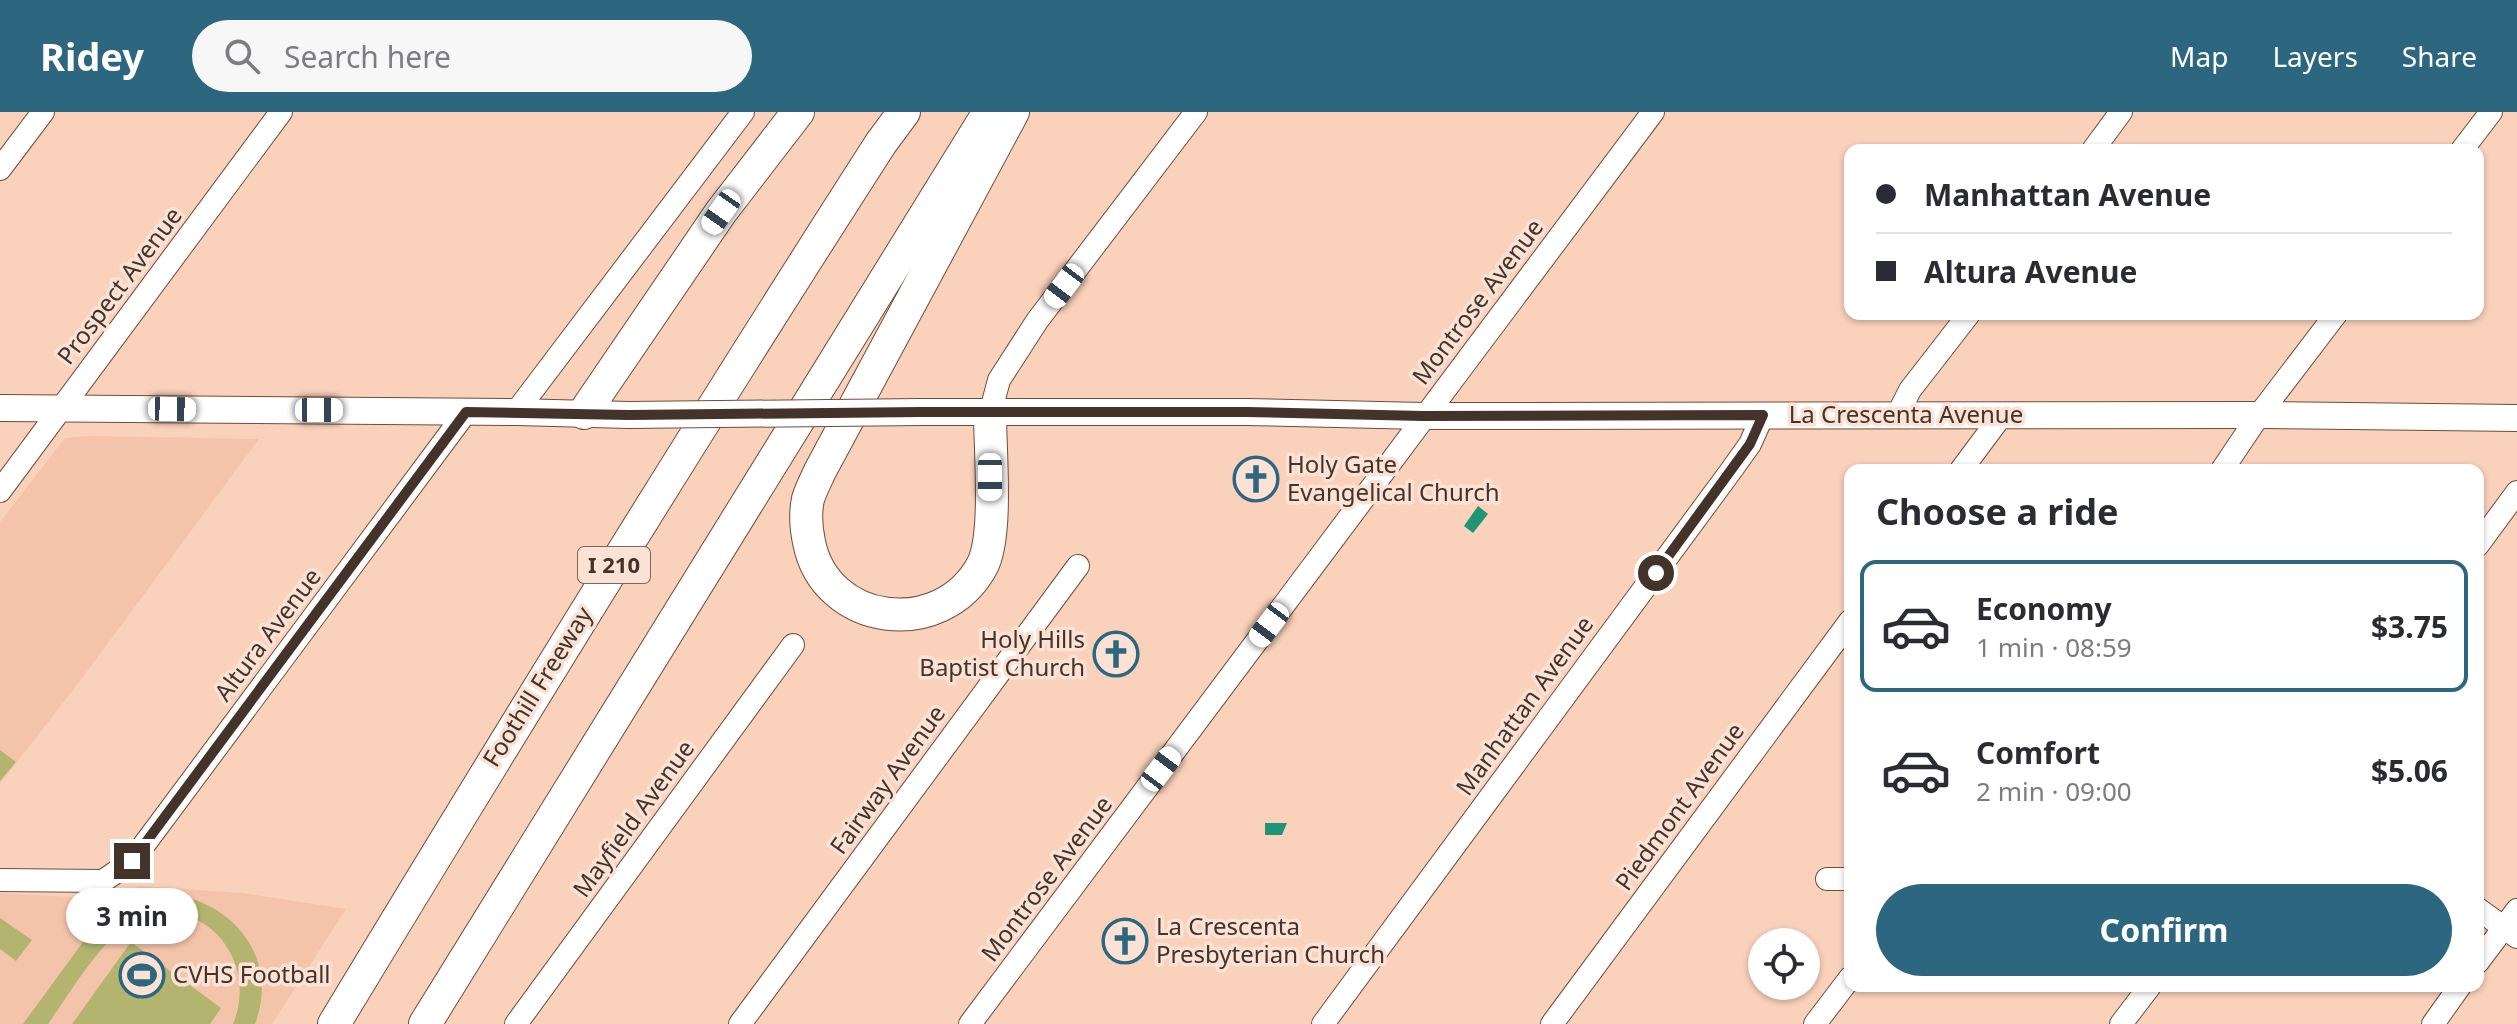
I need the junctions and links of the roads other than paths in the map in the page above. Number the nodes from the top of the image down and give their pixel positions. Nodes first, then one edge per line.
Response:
1 (43, 112) edge
2 (281, 112) edge
3 (743, 112) edge
4 (798, 112) edge
5 (904, 112) edge
6 (989, 112) edge
7 (1013, 112) edge
8 (1196, 112) edge
9 (1653, 112) edge
10 (2121, 112) edge
11 (2491, 112) edge
12 (2097, 144) edge
13 (2467, 144) edge
14 (3, 161) edge
15 (1964, 320) edge
16 (2331, 320) edge
17 (0, 408) edge
18 (61, 409) junction
19 (466, 412) junction
20 (516, 412) junction
21 (584, 413) junction
22 (990, 414) junction
23 (1763, 415) junction
24 (2002, 415) junction
25 (2259, 415) junction
26 (1423, 416) junction
27 (1897, 416) junction
28 (2517, 418) edge
29 (1965, 464) edge
30 (2226, 464) edge
31 (0, 491) edge
32 (2517, 492) edge
33 (2484, 537) edge
34 (1078, 566) dead end
35 (1844, 629) edge
36 (793, 645) dead end
37 (1827, 879) dead end
38 (1844, 879) edge
39 (0, 880) edge
40 (2484, 912) edge
41 (2512, 925) edge
42 (2484, 955) edge
43 (1844, 986) edge
44 (2145, 992) edge
45 (2456, 992) edge
46 (334, 1024) edge
47 (425, 1024) edge
48 (516, 1024) edge
49 (740, 1024) edge
50 (970, 1024) edge
51 (1323, 1024) edge
52 (1552, 1024) edge
53 (1815, 1024) edge
54 (2121, 1024) edge
55 (2433, 1024) edge

1 - 14 street
2 - 18 street, Prospect Avenue
3 - 20 street
4 - 21 highway
5 - 46 highway, Foothill Freeway / I 210
6 - 47 highway
7 - 22 highway
8 - 22 street
9 - 26 street, Montrose Avenue
10 - 12 street
11 - 13 street
15 - 27 street
16 - 25 street
17 - 18 main road, La Crescenta Avenue
18 - 19 main road, La Crescenta Avenue
18 - 31 street, Prospect Avenue
19 - 20 main road, La Crescenta Avenue
19 - 39 street, Altura Avenue
20 - 21 main road, La Crescenta Avenue
21 - 22 main road, La Crescenta Avenue, bridge
22 - 26 main road, La Crescenta Avenue
23 - 26 main road, La Crescenta Avenue
23 - 27 main road, La Crescenta Avenue
23 - 51 street, Manhattan Avenue
24 - 25 main road, La Crescenta Avenue
24 - 27 main road, La Crescenta Avenue
24 - 29 street
25 - 28 main road, La Crescenta Avenue
25 - 30 street
26 - 50 street, Montrose Avenue
32 - 33 street
34 - 49 street, Fairway Avenue
35 - 52 street, Piedmont Avenue
36 - 48 street, Mayfield Avenue
37 - 38 street
40 - 41 street
41 - 42 street
43 - 53 street
44 - 54 street
45 - 55 street

